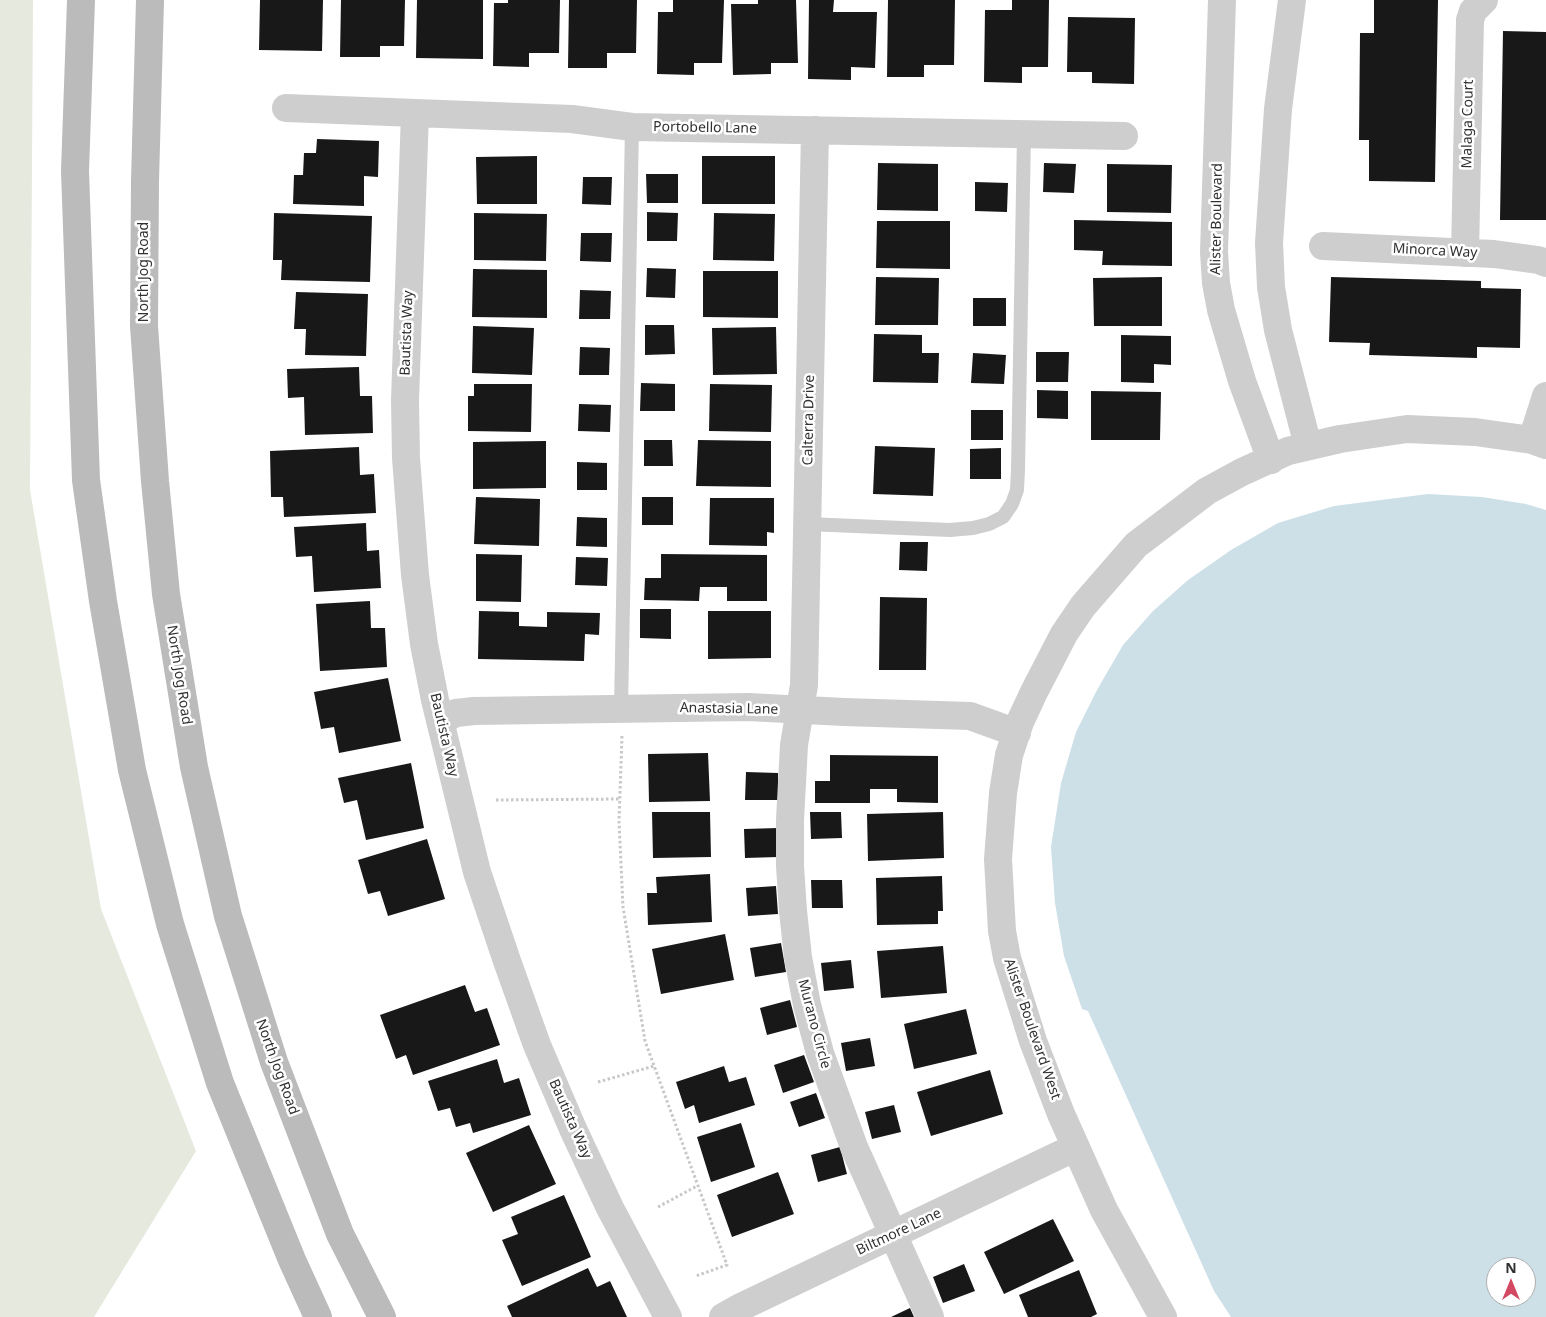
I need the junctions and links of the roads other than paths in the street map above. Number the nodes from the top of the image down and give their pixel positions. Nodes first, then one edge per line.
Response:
1 (81, 0) edge
2 (150, 0) edge
3 (1222, 0) edge
4 (1292, 0) edge
5 (1484, 0) edge
6 (286, 108) dead end
7 (416, 113) junction
8 (632, 127) junction
9 (815, 130) junction
10 (1024, 134) junction
11 (1124, 136) dead end
12 (1323, 246) dead end
13 (1465, 253) junction
14 (1546, 263) edge
15 (1546, 396) edge
16 (1539, 442) edge
17 (1289, 453) junction
18 (807, 524) junction
19 (800, 710) junction
20 (622, 720) junction
21 (440, 721) junction
22 (1017, 732) junction
23 (1076, 1147) junction
24 (893, 1234) junction
25 (318, 1317) edge
26 (382, 1317) edge
27 (668, 1317) edge
28 (723, 1317) edge
29 (930, 1317) edge
30 (1163, 1317) edge

1 - 25 main road
2 - 26 main road, North Jog Road
3 - 17 street, Alister Boulevard
4 - 17 street
5 - 13 street, Malaga Court
6 - 7 street, Portobello Lane
7 - 8 street, Portobello Lane
7 - 21 street, Bautista Way
8 - 9 street, Portobello Lane
8 - 20 lane
9 - 10 street, Portobello Lane
9 - 18 street, Calterra Drive
10 - 11 street, Portobello Lane
10 - 18 lane
12 - 13 street, Minorca Way
13 - 14 street, Minorca Way
15 - 16 street
16 - 17 street, Alister Boulevard West
17 - 22 street, Alister Boulevard West
18 - 19 street, Calterra Drive
19 - 20 street, Anastasia Lane
19 - 22 street, Anastasia Lane
19 - 24 street, Murano Circle
20 - 21 street, Anastasia Lane
21 - 27 street, Bautista Way
22 - 23 street, Alister Boulevard West
23 - 24 street, Biltmore Lane
23 - 30 street, Alister Boulevard West
24 - 28 street, Biltmore Lane
24 - 29 street, Murano Circle

